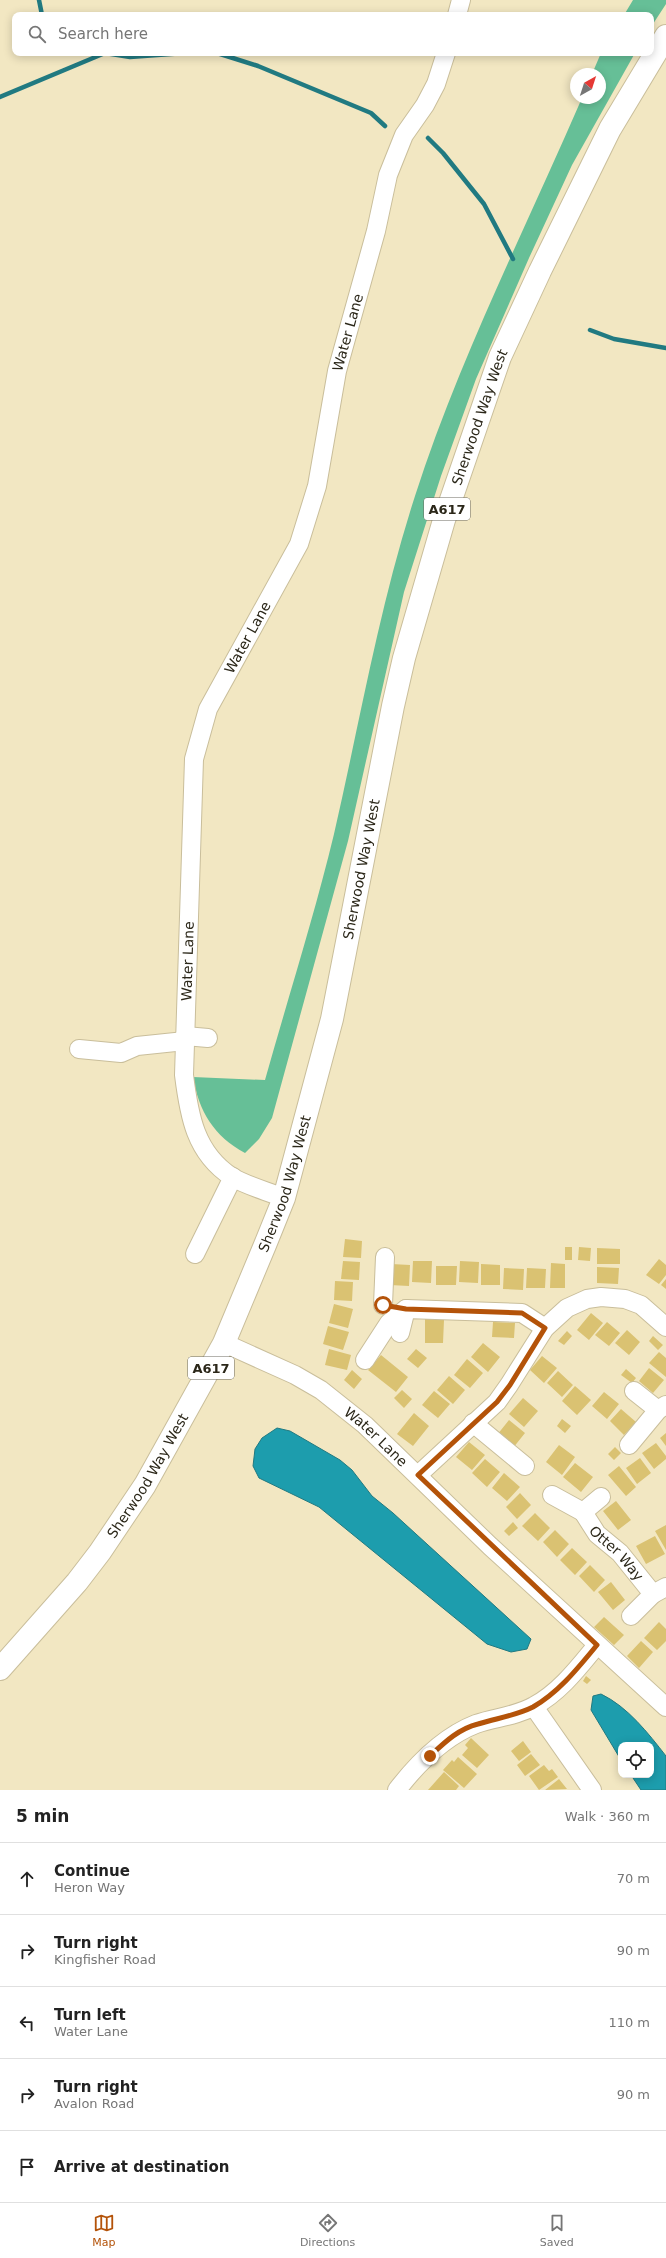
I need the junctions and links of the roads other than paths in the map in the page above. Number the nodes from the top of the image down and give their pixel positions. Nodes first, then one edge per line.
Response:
1 (461, 0) edge
2 (458, 12) edge
3 (666, 36) edge
4 (445, 56) edge
5 (185, 1038) junction
6 (208, 1038) dead end
7 (79, 1049) dead end
8 (233, 1177) junction
9 (284, 1198) junction
10 (195, 1254) dead end
11 (385, 1257) dead end
12 (406, 1309) junction
13 (666, 1327) edge
14 (545, 1328) junction
15 (400, 1333) dead end
16 (224, 1343) junction
17 (364, 1360) dead end
18 (634, 1391) dead end
19 (662, 1408) edge
20 (473, 1423) junction
21 (629, 1445) dead end
22 (525, 1466) dead end
23 (418, 1475) junction
24 (552, 1495) dead end
25 (601, 1497) dead end
26 (583, 1512) junction
27 (659, 1590) edge
28 (631, 1616) dead end
29 (597, 1645) junction
30 (0, 1669) edge
31 (534, 1706) junction
32 (666, 1707) edge
33 (397, 1790) edge
34 (592, 1790) edge

1 - 2 street
3 - 9 highway, Sherwood Way West / A617
4 - 5 street, Water Lane
5 - 6 street
5 - 7 street
5 - 8 street, Water Lane
8 - 9 street, Water Lane
8 - 10 street
9 - 16 highway, Sherwood Way West / A617
11 - 12 street
12 - 14 street
12 - 15 street
12 - 17 street
13 - 14 street
14 - 20 street
16 - 23 street, Water Lane
16 - 30 highway, Sherwood Way West / A617
18 - 19 street
19 - 21 street
20 - 22 street
20 - 23 street
23 - 29 street, Water Lane
24 - 26 street, Otter Way
25 - 26 street, Otter Way
26 - 27 street, Otter Way
27 - 28 street, Otter Way
29 - 31 street
29 - 32 street, Water Lane
31 - 33 street
31 - 34 street

